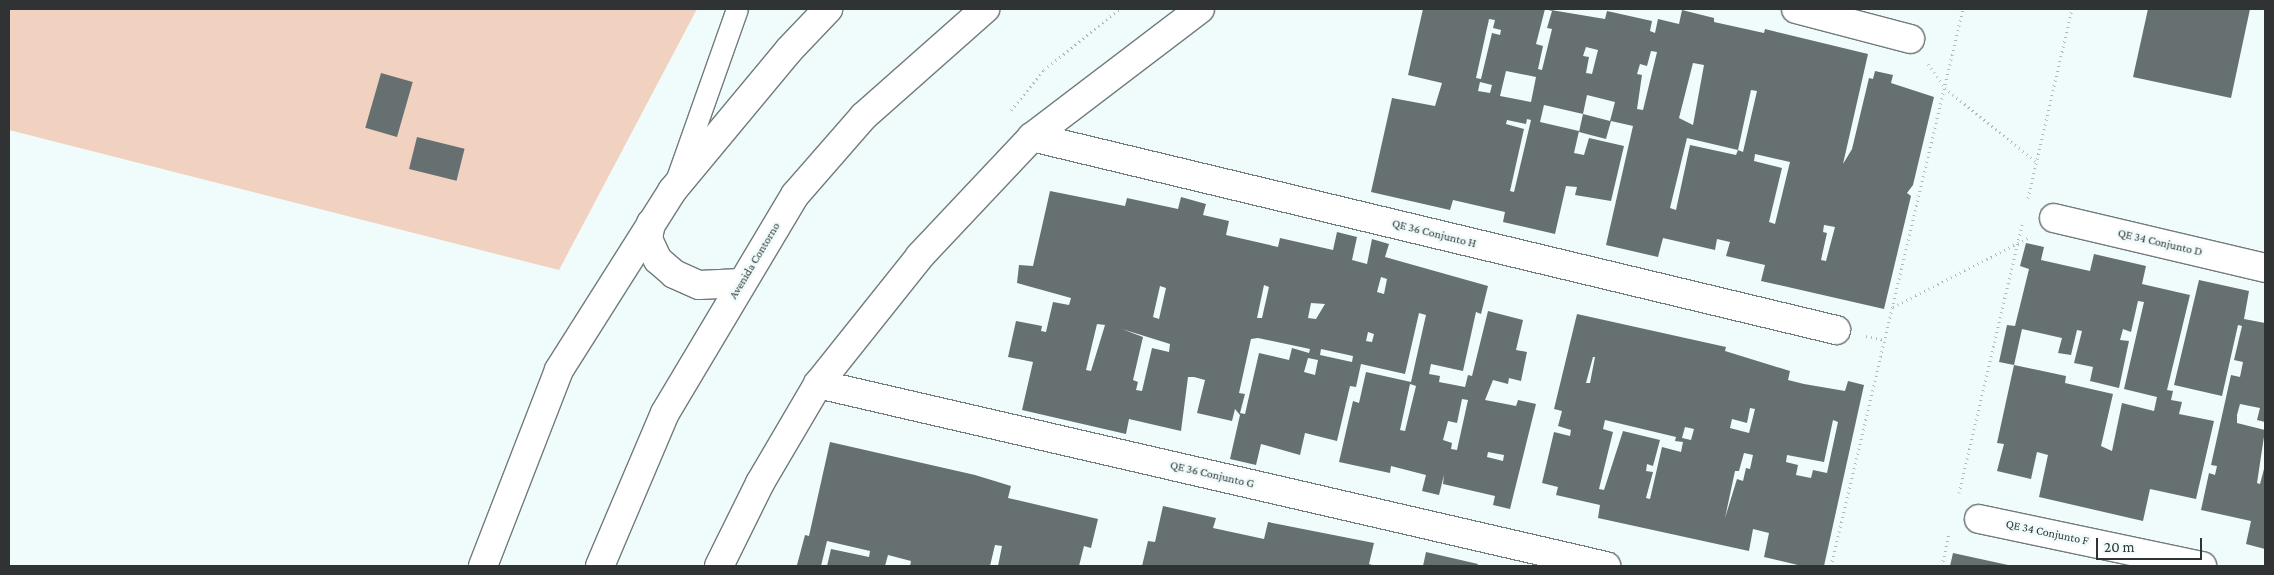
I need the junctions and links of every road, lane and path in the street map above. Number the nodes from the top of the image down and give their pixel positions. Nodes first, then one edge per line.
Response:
1 (736, 9) edge
2 (828, 9) edge
3 (985, 9) edge
4 (1796, 9) edge
5 (1963, 9) edge
6 (2072, 9) edge
7 (1193, 11) edge
8 (1910, 39) joint
9 (1945, 88) junction
10 (1032, 137) junction
11 (2036, 162) junction
12 (672, 191) junction
13 (2025, 209) dead end
14 (2023, 218) dead end
15 (2054, 218) joint
16 (652, 223) junction
17 (2016, 247) junction
18 (2265, 268) edge
19 (741, 283) junction
20 (1893, 307) junction
21 (1836, 330) dead end
22 (818, 384) junction
23 (1956, 504) dead end
24 (1979, 519) dead end
25 (1952, 522) dead end
26 (483, 566) edge
27 (600, 566) edge
28 (719, 566) edge
29 (1606, 566) edge
30 (1832, 566) edge
31 (1942, 566) edge
32 (2202, 566) edge

1 - 12 lane
2 - 12 street
3 - 19 street, Avenida Contorno
4 - 8 street
5 - 9 path
6 - 11 path
7 - 10 street
8 - 9 path
9 - 11 path
9 - 20 path
10 - 21 street, QE 36 Conjunto H
10 - 22 street
11 - 13 path
12 - 16 street
14 - 17 path
15 - 17 path
15 - 18 street, QE 34 Conjunto D
16 - 19 street
16 - 26 street
17 - 20 path
17 - 23 path
19 - 27 street, Avenida Contorno
20 - 30 path
22 - 28 street
22 - 29 street, QE 36 Conjunto G
24 - 32 street, QE 34 Conjunto F
25 - 31 path

